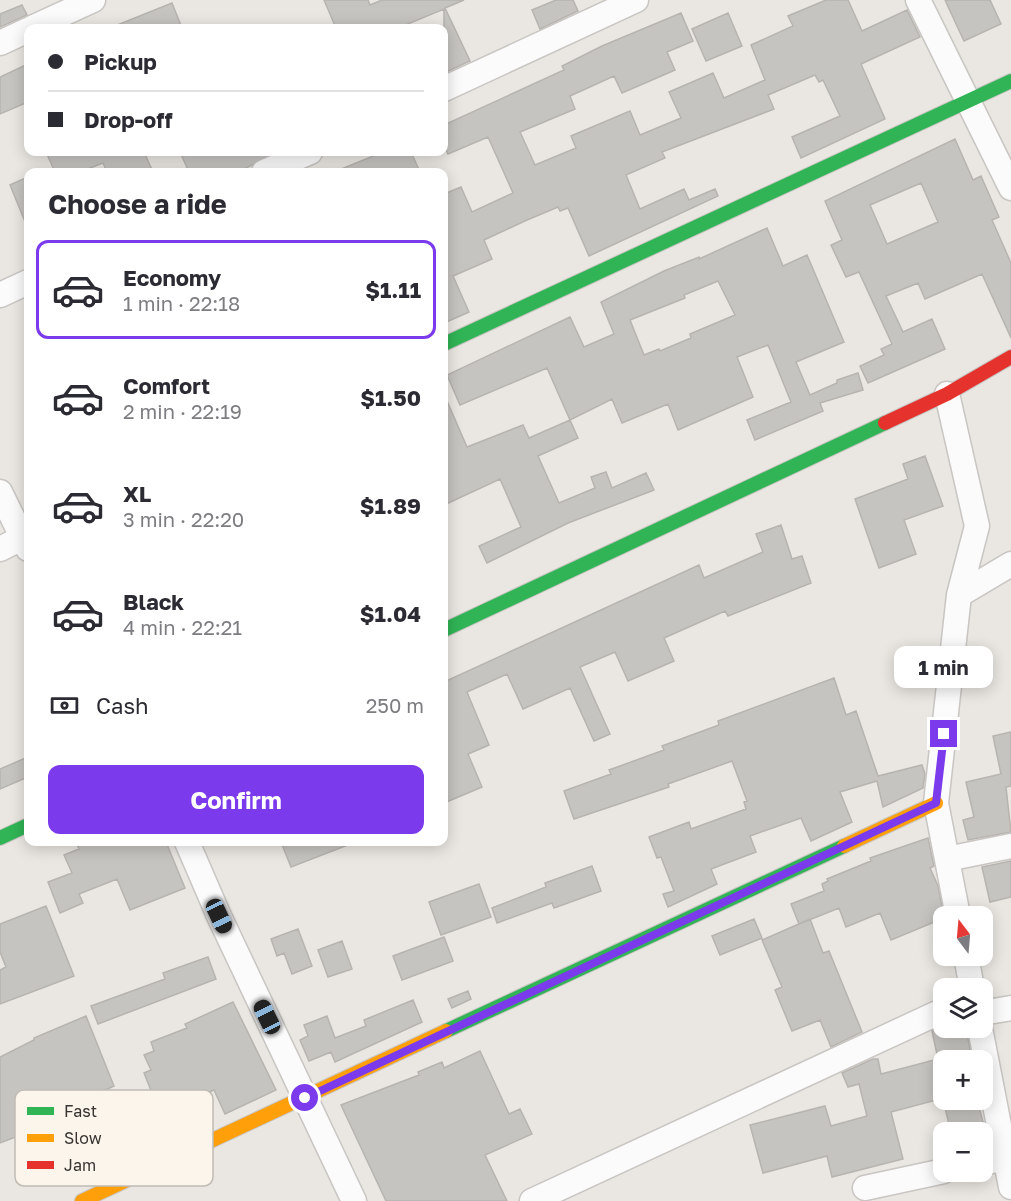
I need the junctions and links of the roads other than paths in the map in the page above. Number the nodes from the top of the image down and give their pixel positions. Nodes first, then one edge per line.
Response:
1 (93, 0) edge
2 (636, 0) edge
3 (918, 0) edge
4 (41, 24) edge
5 (24, 32) edge
6 (0, 43) edge
7 (1011, 81) edge
8 (448, 87) edge
9 (968, 101) junction
10 (301, 156) edge
11 (273, 168) edge
12 (1011, 188) edge
13 (24, 284) edge
14 (0, 295) edge
15 (448, 342) edge
16 (1010, 360) edge
17 (947, 393) junction
18 (0, 492) edge
19 (24, 537) edge
20 (24, 542) edge
21 (0, 549) edge
22 (1011, 564) edge
23 (959, 595) junction
24 (448, 628) edge
25 (936, 803) junction
26 (24, 827) edge
27 (0, 838) edge
28 (189, 846) edge
29 (1011, 846) edge
30 (947, 859) junction
31 (956, 906) edge
32 (1011, 1008) edge
33 (993, 1011) edge
34 (933, 1015) edge
35 (982, 1038) edge
36 (305, 1098) junction
37 (213, 1140) edge
38 (1000, 1159) edge
39 (933, 1173) edge
40 (114, 1186) edge
41 (1011, 1187) edge
42 (865, 1188) dead end
43 (82, 1201) edge
44 (354, 1201) edge
45 (532, 1201) edge

1 - 4 street
2 - 8 street
3 - 9 street
5 - 6 street
7 - 9 street
9 - 12 street
9 - 15 street
10 - 11 street
13 - 14 street
16 - 17 street
17 - 23 street
17 - 24 street
18 - 19 street
20 - 21 street
22 - 23 street
23 - 25 street
25 - 30 street
25 - 36 street
26 - 27 street
28 - 36 street
29 - 30 street
30 - 31 street
32 - 33 street
34 - 45 street
35 - 38 street
36 - 37 street
36 - 44 street
38 - 41 street
39 - 42 street
40 - 43 street

